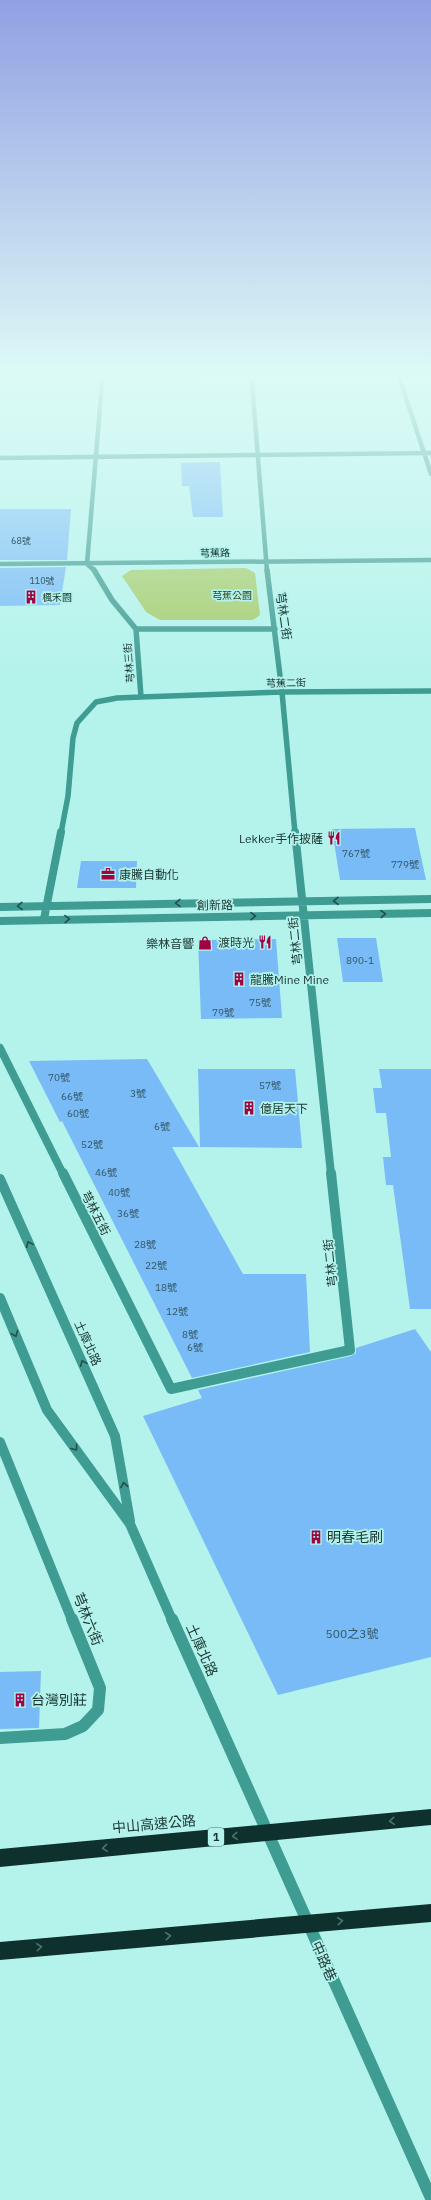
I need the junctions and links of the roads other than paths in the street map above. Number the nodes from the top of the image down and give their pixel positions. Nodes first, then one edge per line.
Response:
1 (95, 473) edge
2 (259, 473) edge
3 (431, 560) edge
4 (266, 562) junction
5 (0, 564) edge
6 (87, 564) junction
7 (136, 629) junction
8 (275, 629) junction
9 (431, 691) edge
10 (282, 692) junction
11 (140, 698) junction
12 (431, 899) edge
13 (302, 901) junction
14 (46, 905) junction
15 (0, 907) edge
16 (431, 913) edge
17 (303, 915) junction
18 (44, 919) junction
19 (0, 921) edge
20 (0, 1048) edge
21 (0, 1179) edge
22 (0, 1298) edge
23 (171, 1389) joint
24 (0, 1442) edge
25 (130, 1524) junction
26 (218, 1723) joint
27 (0, 1738) edge
28 (431, 1817) edge
29 (0, 1858) edge
30 (431, 1913) edge
31 (0, 1951) edge
32 (431, 2198) edge

1 - 6 street
2 - 4 street, 芎林二街
3 - 4 street, 芎蕉路
4 - 6 street, 芎蕉路
4 - 8 street, 芎林二街
5 - 6 street, 芎蕉路
6 - 7 street, 芎林三街
7 - 8 street
7 - 11 street, 芎林三街
8 - 10 street, 芎林二街
9 - 10 street, 芎蕉二街
10 - 11 street, 芎蕉二街
10 - 13 street, 芎林二街
11 - 14 street, 芎林三街
12 -> 13 street, 創新路
13 -> 14 street, 創新路
13 - 17 street, 芎林二街
14 -> 15 street, 創新路
14 - 18 street, 芎林三街
17 -> 16 street, 創新路
18 -> 17 street, 創新路
17 - 23 street, 芎林二街
18 - 19 street, 創新路
20 - 23 street, 芎林五街
25 -> 21 street, 土庫北路
22 -> 25 street, 土庫北路
24 - 27 street, 芎林六街
25 - 26 street, 土庫北路
26 - 32 street, 中路巷
28 -> 29 highway, 中山高速公路 / 1
31 -> 30 highway

